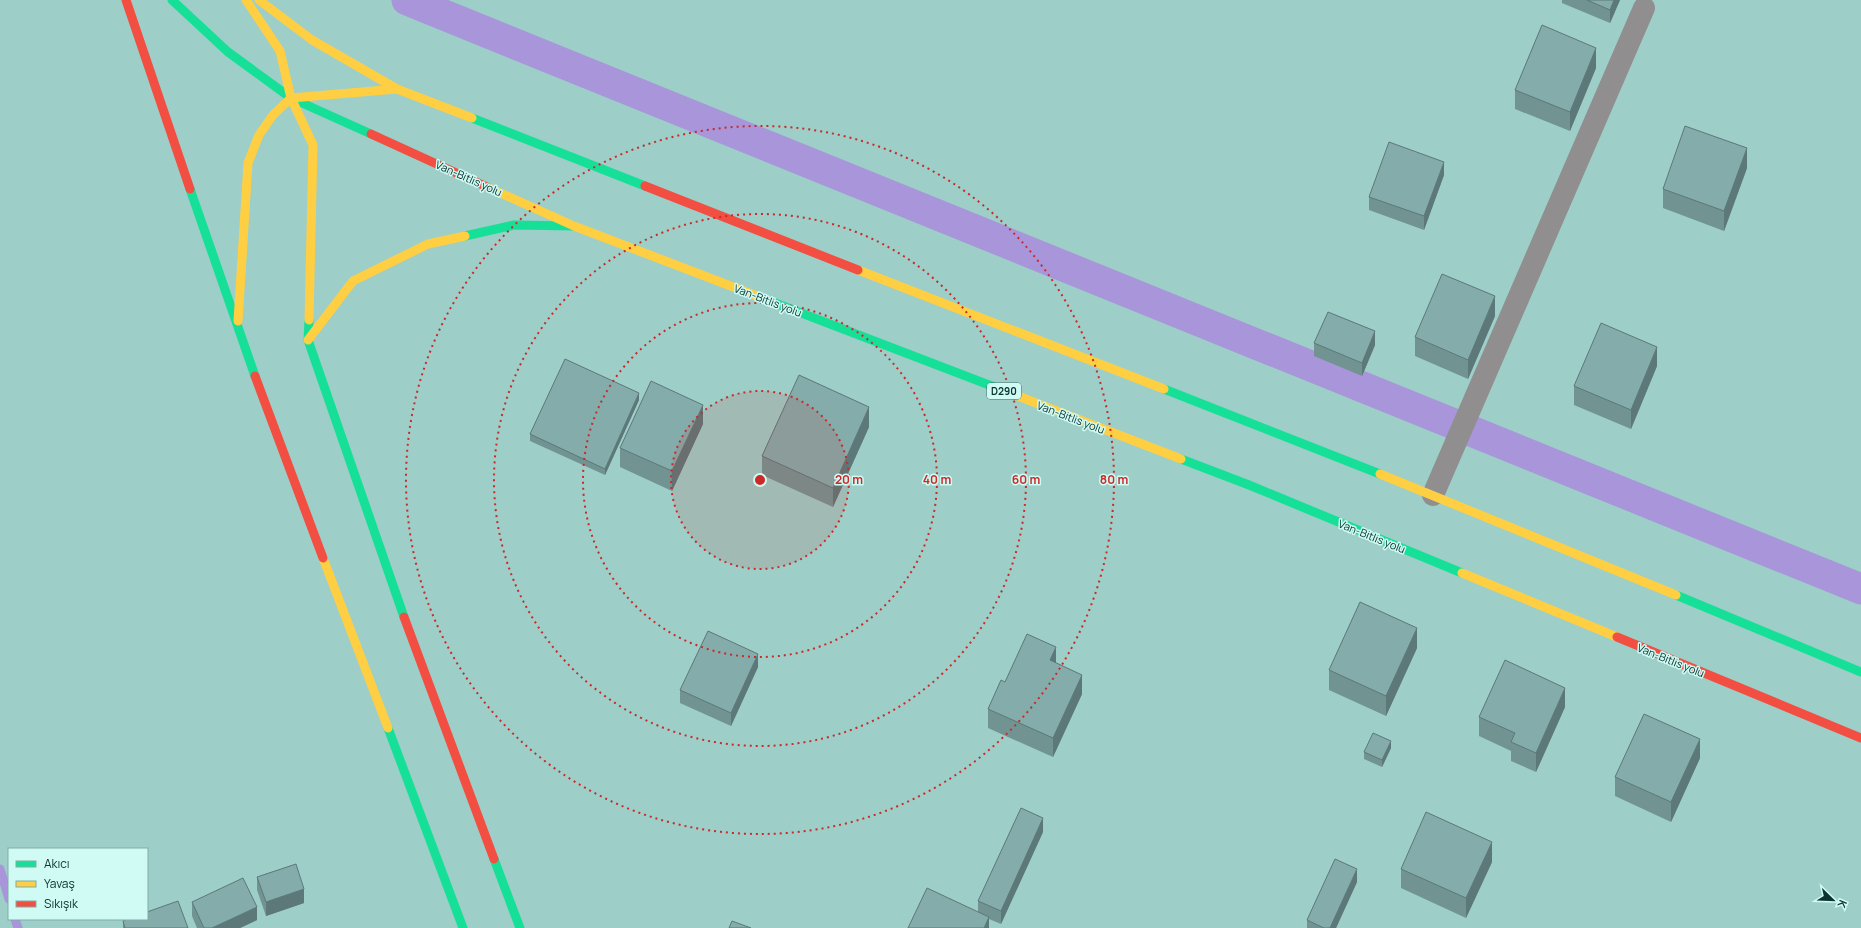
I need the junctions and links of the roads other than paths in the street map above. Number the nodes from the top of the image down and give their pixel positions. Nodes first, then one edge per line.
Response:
1 (126, 0) edge
2 (172, 0) edge
3 (246, 0) edge
4 (260, 0) edge
5 (1644, 8) dead end
6 (397, 89) junction
7 (291, 98) junction
8 (574, 226) junction
9 (238, 332) junction
10 (308, 340) junction
11 (1433, 495) junction
12 (1861, 672) edge
13 (1861, 738) edge
14 (463, 928) edge
15 (520, 928) edge

1 - 9 main road
2 - 7 main road, Van-Bitlis yolu / D290
3 - 7 main road
4 - 6 main road
5 - 11 street
6 - 7 main road
6 - 11 main road
7 - 8 main road, Van-Bitlis yolu / D290
7 - 9 main road
7 - 10 main road
8 - 10 main road
8 - 13 main road, Van-Bitlis yolu / D290
9 - 14 main road
10 - 15 main road
11 - 12 main road

